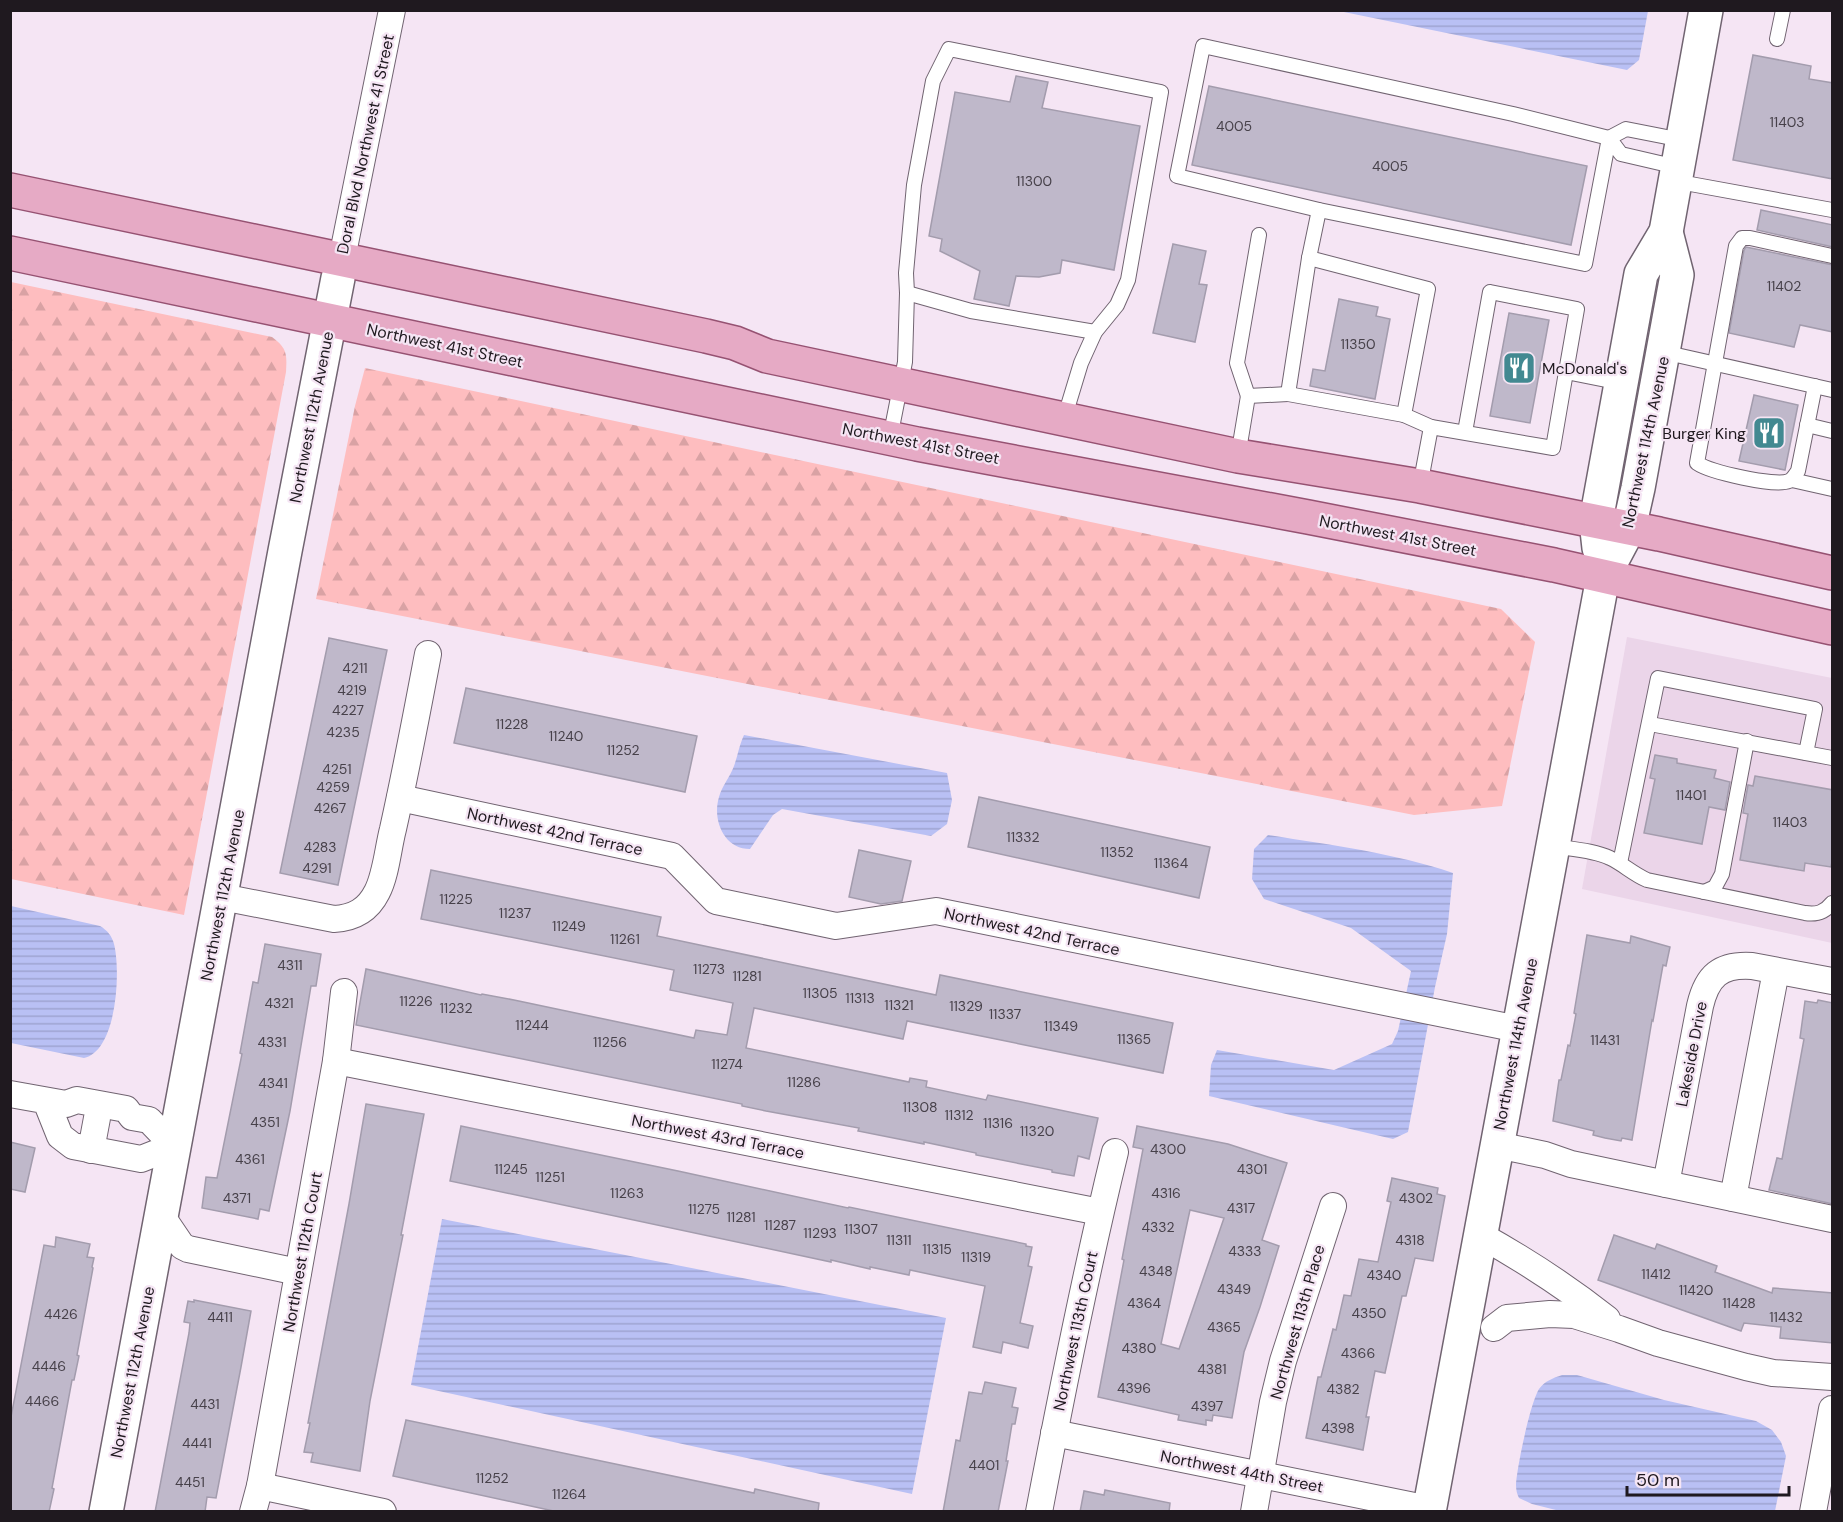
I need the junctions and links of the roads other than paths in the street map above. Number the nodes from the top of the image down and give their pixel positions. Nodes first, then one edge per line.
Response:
1 (392, 10) edge
2 (1706, 10) edge
3 (1783, 10) edge
4 (1777, 39) dead end
5 (1609, 138) junction
6 (1678, 163) junction
7 (10, 190) edge
8 (10, 209) edge
9 (1319, 210) junction
10 (1833, 210) edge
11 (1666, 232) junction
12 (1259, 235) dead end
13 (10, 253) edge
14 (1833, 256) edge
15 (1310, 258) junction
16 (339, 269) junction
17 (907, 293) junction
18 (329, 320) junction
19 (1095, 332) junction
20 (1663, 352) junction
21 (1715, 363) junction
22 (1566, 372) junction
23 (1621, 383) junction
24 (901, 384) junction
25 (1815, 386) junction
26 (1833, 390) edge
27 (1288, 394) junction
28 (1248, 396) junction
29 (1404, 415) junction
30 (1064, 419) junction
31 (1807, 426) junction
32 (1431, 427) junction
33 (1833, 431) edge
34 (1465, 432) junction
35 (890, 438) junction
36 (1238, 456) junction
37 (1792, 480) junction
38 (1420, 486) junction
39 (1833, 489) edge
40 (1168, 491) junction
41 (1596, 521) junction
42 (1629, 528) junction
43 (1833, 573) edge
44 (1603, 577) junction
45 (1833, 628) edge
46 (428, 654) dead end
47 (1650, 724) junction
48 (1747, 741) junction
49 (1806, 753) junction
50 (1833, 758) edge
51 (400, 798) junction
52 (1552, 846) junction
53 (1620, 863) junction
54 (1704, 892) junction
55 (222, 897) junction
56 (1833, 903) edge
57 (1776, 970) junction
58 (1833, 981) edge
59 (344, 992) dead end
60 (1518, 1029) junction
61 (336, 1060) junction
62 (10, 1094) edge
63 (56, 1103) junction
64 (132, 1117) junction
65 (97, 1118) junction
66 (1497, 1145) junction
67 (174, 1146) junction
68 (91, 1149) junction
69 (1115, 1152) dead end
70 (1666, 1184) junction
71 (1733, 1198) junction
72 (1332, 1206) dead end
73 (1100, 1212) junction
74 (161, 1215) junction
75 (1833, 1219) edge
76 (1480, 1235) junction
77 (298, 1272) junction
78 (1549, 1279) junction
79 (1543, 1315) junction
80 (1494, 1328) junction
81 (1619, 1329) junction
82 (1462, 1332) junction
83 (1833, 1377) edge
84 (1833, 1409) edge
85 (1054, 1433) junction
86 (1260, 1474) junction
87 (260, 1486) junction
88 (1429, 1510) edge
89 (106, 1512) edge
90 (253, 1512) edge
91 (383, 1512) edge
92 (1039, 1512) edge
93 (1254, 1512) edge
94 (1813, 1512) edge

1 - 16 street, Doral Blvd Northwest 41 Street
2 - 6 street, Northwest 114th Avenue
3 - 4 lane
5 - 6 lane
5 - 6 lane
5 - 9 lane
5 - 9 lane
6 - 10 lane
6 - 11 street, Northwest 114th Avenue
7 - 16 main road
8 - 16 main road
9 - 15 lane
11 - 20 street, Northwest 114th Avenue
11 - 23 street, Northwest 114th Avenue
12 - 28 lane
13 - 18 main road, Northwest 41st Street
14 - 21 lane
15 - 27 lane
15 - 29 lane
16 - 18 street, Northwest 112th Avenue
16 - 24 main road
17 - 19 lane
17 - 19 lane
17 - 24 lane
18 - 35 main road, Northwest 41st Street
18 - 55 street, Northwest 112th Avenue
19 - 30 lane
20 - 21 lane
20 - 42 street, Northwest 114th Avenue
21 - 25 lane
21 - 37 lane
22 - 23 lane
22 - 34 lane
22 - 34 lane
23 - 41 street, Northwest 114th Avenue
24 - 30 main road
24 - 35 lane
25 - 26 lane
25 - 31 lane
27 - 28 lane
27 - 29 lane
28 - 36 lane
29 - 32 lane
30 - 36 main road
31 - 33 lane
31 - 37 lane
32 - 34 lane
32 - 38 lane
35 - 40 main road, Northwest 41st Street
36 - 38 main road
36 - 40 main road
37 - 39 lane
38 - 41 main road
40 - 44 main road, Northwest 41st Street
41 - 42 main road
41 - 44 street, Northwest 114th Avenue
42 - 43 main road
42 - 44 street, Northwest 114th Avenue
44 - 45 main road, Northwest 41st Street
44 - 52 street, Northwest 114th Avenue
46 - 51 street
47 - 48 lane
47 - 49 lane
47 - 53 lane
48 - 49 lane
48 - 54 lane
49 - 50 lane
51 - 55 street
51 - 60 street, Northwest 42nd Terrace
52 - 53 lane
52 - 60 street, Northwest 114th Avenue
53 - 54 lane
54 - 56 lane
55 - 67 street, Northwest 112th Avenue
57 - 58 street, Lakeside Drive
57 - 70 street, Lakeside Drive
57 - 71 street
59 - 61 street, Northwest 112th Court
60 - 66 street, Northwest 114th Avenue
61 - 73 street, Northwest 43rd Terrace
61 - 77 street, Northwest 112th Court
62 - 63 street
63 - 64 street
63 - 65 street
63 - 68 street
64 - 65 street
64 - 67 street
65 - 68 street
66 - 70 street
66 - 76 street, Northwest 114th Avenue
67 - 68 street
67 - 74 street, Northwest 112th Avenue
69 - 73 street, Northwest 113th Court
70 - 71 street
71 - 75 street
72 - 86 street, Northwest 113th Place
73 - 85 street, Northwest 113th Court
74 - 77 street
74 - 89 street, Northwest 112th Avenue
76 - 78 street
76 - 82 street, Northwest 114th Avenue
77 - 87 street, Northwest 112th Court
78 - 79 street
78 - 81 street
79 - 80 street
79 - 81 street
80 - 81 street
80 - 82 street
81 - 83 street
82 - 88 street, Northwest 114th Avenue
84 - 94 street
85 - 86 street, Northwest 44th Street
85 - 92 street, Northwest 113th Court
86 - 88 street, Northwest 44th Street
86 - 93 street, Northwest 113th Place
87 - 90 street, Northwest 112th Court
87 - 91 street

